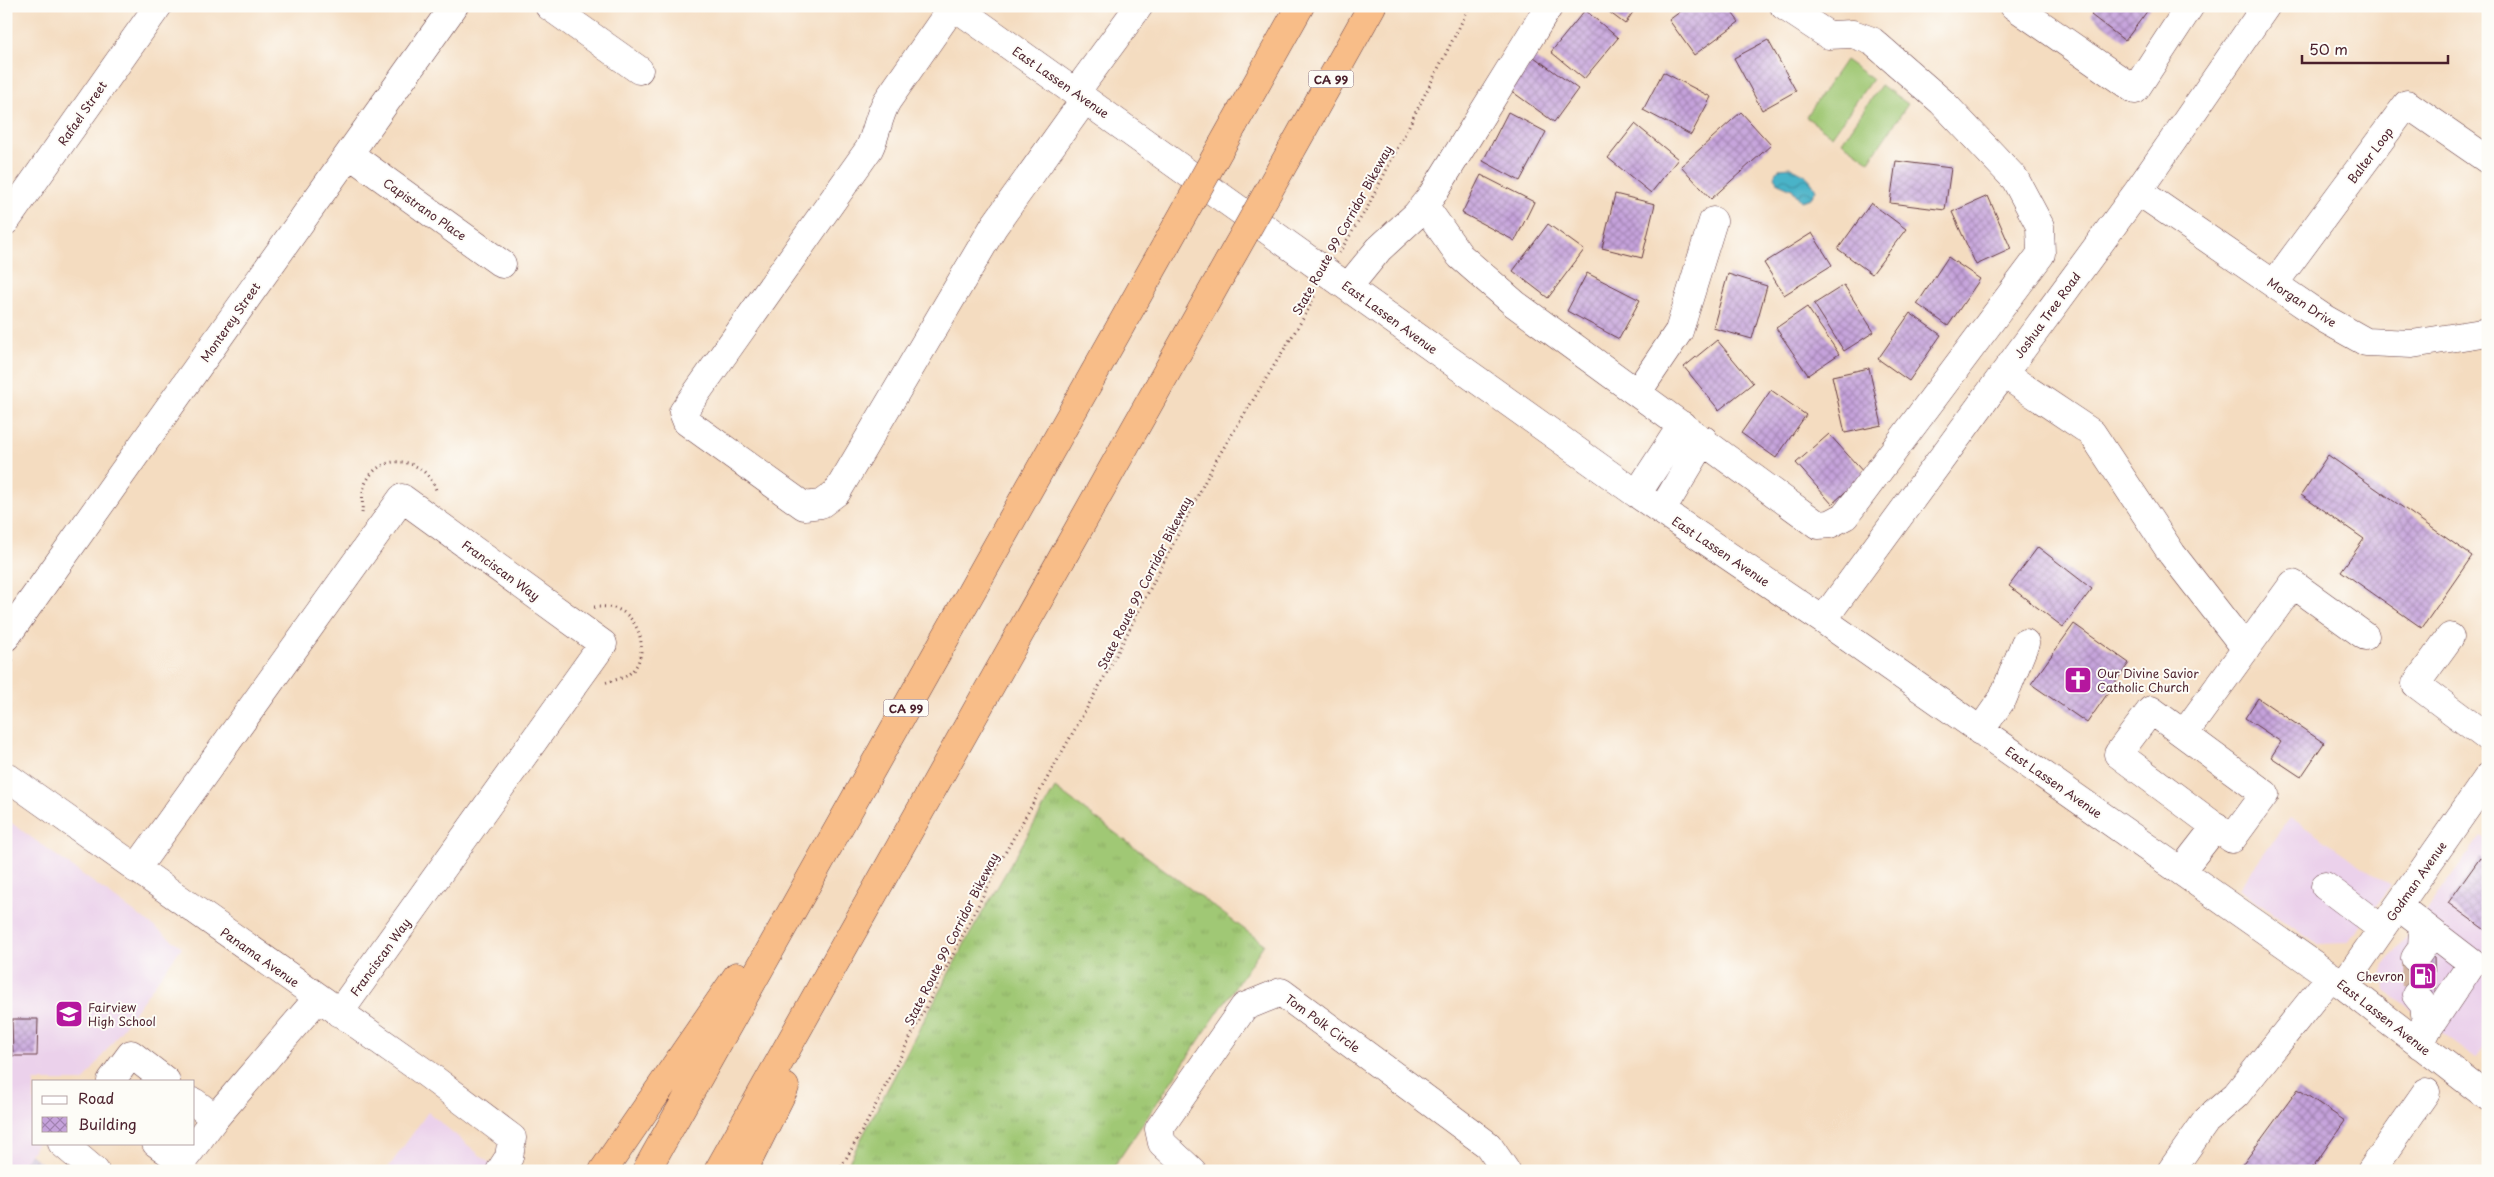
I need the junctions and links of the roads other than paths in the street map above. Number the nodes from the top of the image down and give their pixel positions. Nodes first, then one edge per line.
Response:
1 (158, 6) edge
2 (454, 6) edge
3 (549, 6) edge
4 (954, 6) edge
5 (1139, 6) edge
6 (1300, 6) edge
7 (1372, 6) edge
8 (1549, 6) edge
9 (1784, 6) edge
10 (2014, 6) edge
11 (2190, 6) edge
12 (2266, 6) edge
13 (639, 70) dead end
14 (1080, 96) junction
15 (349, 154) junction
16 (2488, 160) edge
17 (2138, 191) junction
18 (1424, 204) junction
19 (6, 221) edge
20 (1712, 221) dead end
21 (502, 264) dead end
22 (1337, 279) junction
23 (2274, 284) junction
24 (2488, 332) edge
25 (2004, 374) junction
26 (1637, 393) junction
27 (1693, 432) junction
28 (1637, 494) junction
29 (1662, 510) junction
30 (1823, 620) junction
31 (2365, 636) dead end
32 (6, 637) edge
33 (2450, 637) dead end
34 (2025, 643) dead end
35 (2246, 649) junction
36 (1980, 731) junction
37 (2184, 734) junction
38 (2488, 738) edge
39 (6, 776) edge
40 (2488, 777) edge
41 (2216, 826) junction
42 (136, 869) junction
43 (2181, 872) junction
44 (810, 878) junction
45 (2325, 886) dead end
46 (2398, 906) junction
47 (2382, 929) junction
48 (2337, 980) junction
49 (329, 1006) junction
50 (811, 1007) junction
51 (2424, 1014) junction
52 (112, 1080) edge
53 (165, 1080) edge
54 (2426, 1092) dead end
55 (2488, 1097) edge
56 (195, 1103) edge
57 (215, 1118) junction
58 (63, 1144) edge
59 (157, 1144) edge
60 (1179, 1166) edge
61 (178, 1167) edge
62 (95, 1171) edge
63 (500, 1171) edge
64 (603, 1171) edge
65 (646, 1171) edge
66 (718, 1171) edge
67 (743, 1171) edge
68 (1506, 1171) edge
69 (2171, 1171) edge
70 (2372, 1171) edge

1 - 19 street, Rafael Street
2 - 15 street, Monterey Street
3 - 13 street
4 - 14 street, East Lassen Avenue
4 - 14 street
5 - 14 street
6 - 44 highway, CA 99, bridge
7 - 50 highway, CA 99, bridge
8 - 18 street
9 - 27 street
10 - 11 street
12 - 17 street, Joshua Tree Road
14 - 22 street, East Lassen Avenue
15 - 21 street, Capistrano Place
15 - 32 street, Monterey Street
16 - 23 street, Balter Loop
17 - 23 street, Morgan Drive
17 - 25 street, Joshua Tree Road
18 - 22 street
18 - 26 street
20 - 26 street
22 - 28 street, East Lassen Avenue
23 - 24 street, Morgan Drive
25 - 30 street, Joshua Tree Road
25 - 35 street
26 - 27 street
27 - 28 street
27 - 29 street
28 - 29 street, East Lassen Avenue
29 - 30 street, East Lassen Avenue
30 - 36 street, East Lassen Avenue
31 - 35 street
33 - 38 street
34 - 36 street
35 - 37 street
36 - 43 street, East Lassen Avenue
37 - 41 street
37 - 41 street
39 - 42 street, Panama Avenue
40 - 46 street, Godman Avenue
41 - 43 street
42 - 49 street, Panama Avenue
42 - 49 street, Franciscan Way
43 - 48 street, East Lassen Avenue
44 - 64 highway
44 - 65 highway, CA 99
45 - 47 street
46 - 47 street, Godman Avenue
46 - 51 street
47 - 48 street, Godman Avenue
48 - 51 street, East Lassen Avenue
48 - 69 street, Godman Avenue
49 - 57 street
49 - 63 street, Panama Avenue
50 - 66 highway, CA 99
50 - 67 highway
51 - 55 street, East Lassen Avenue
52 - 53 street
54 - 70 street
56 - 57 street
57 - 61 street
58 - 62 street
59 - 61 street
60 - 68 street, Tom Polk Circle

